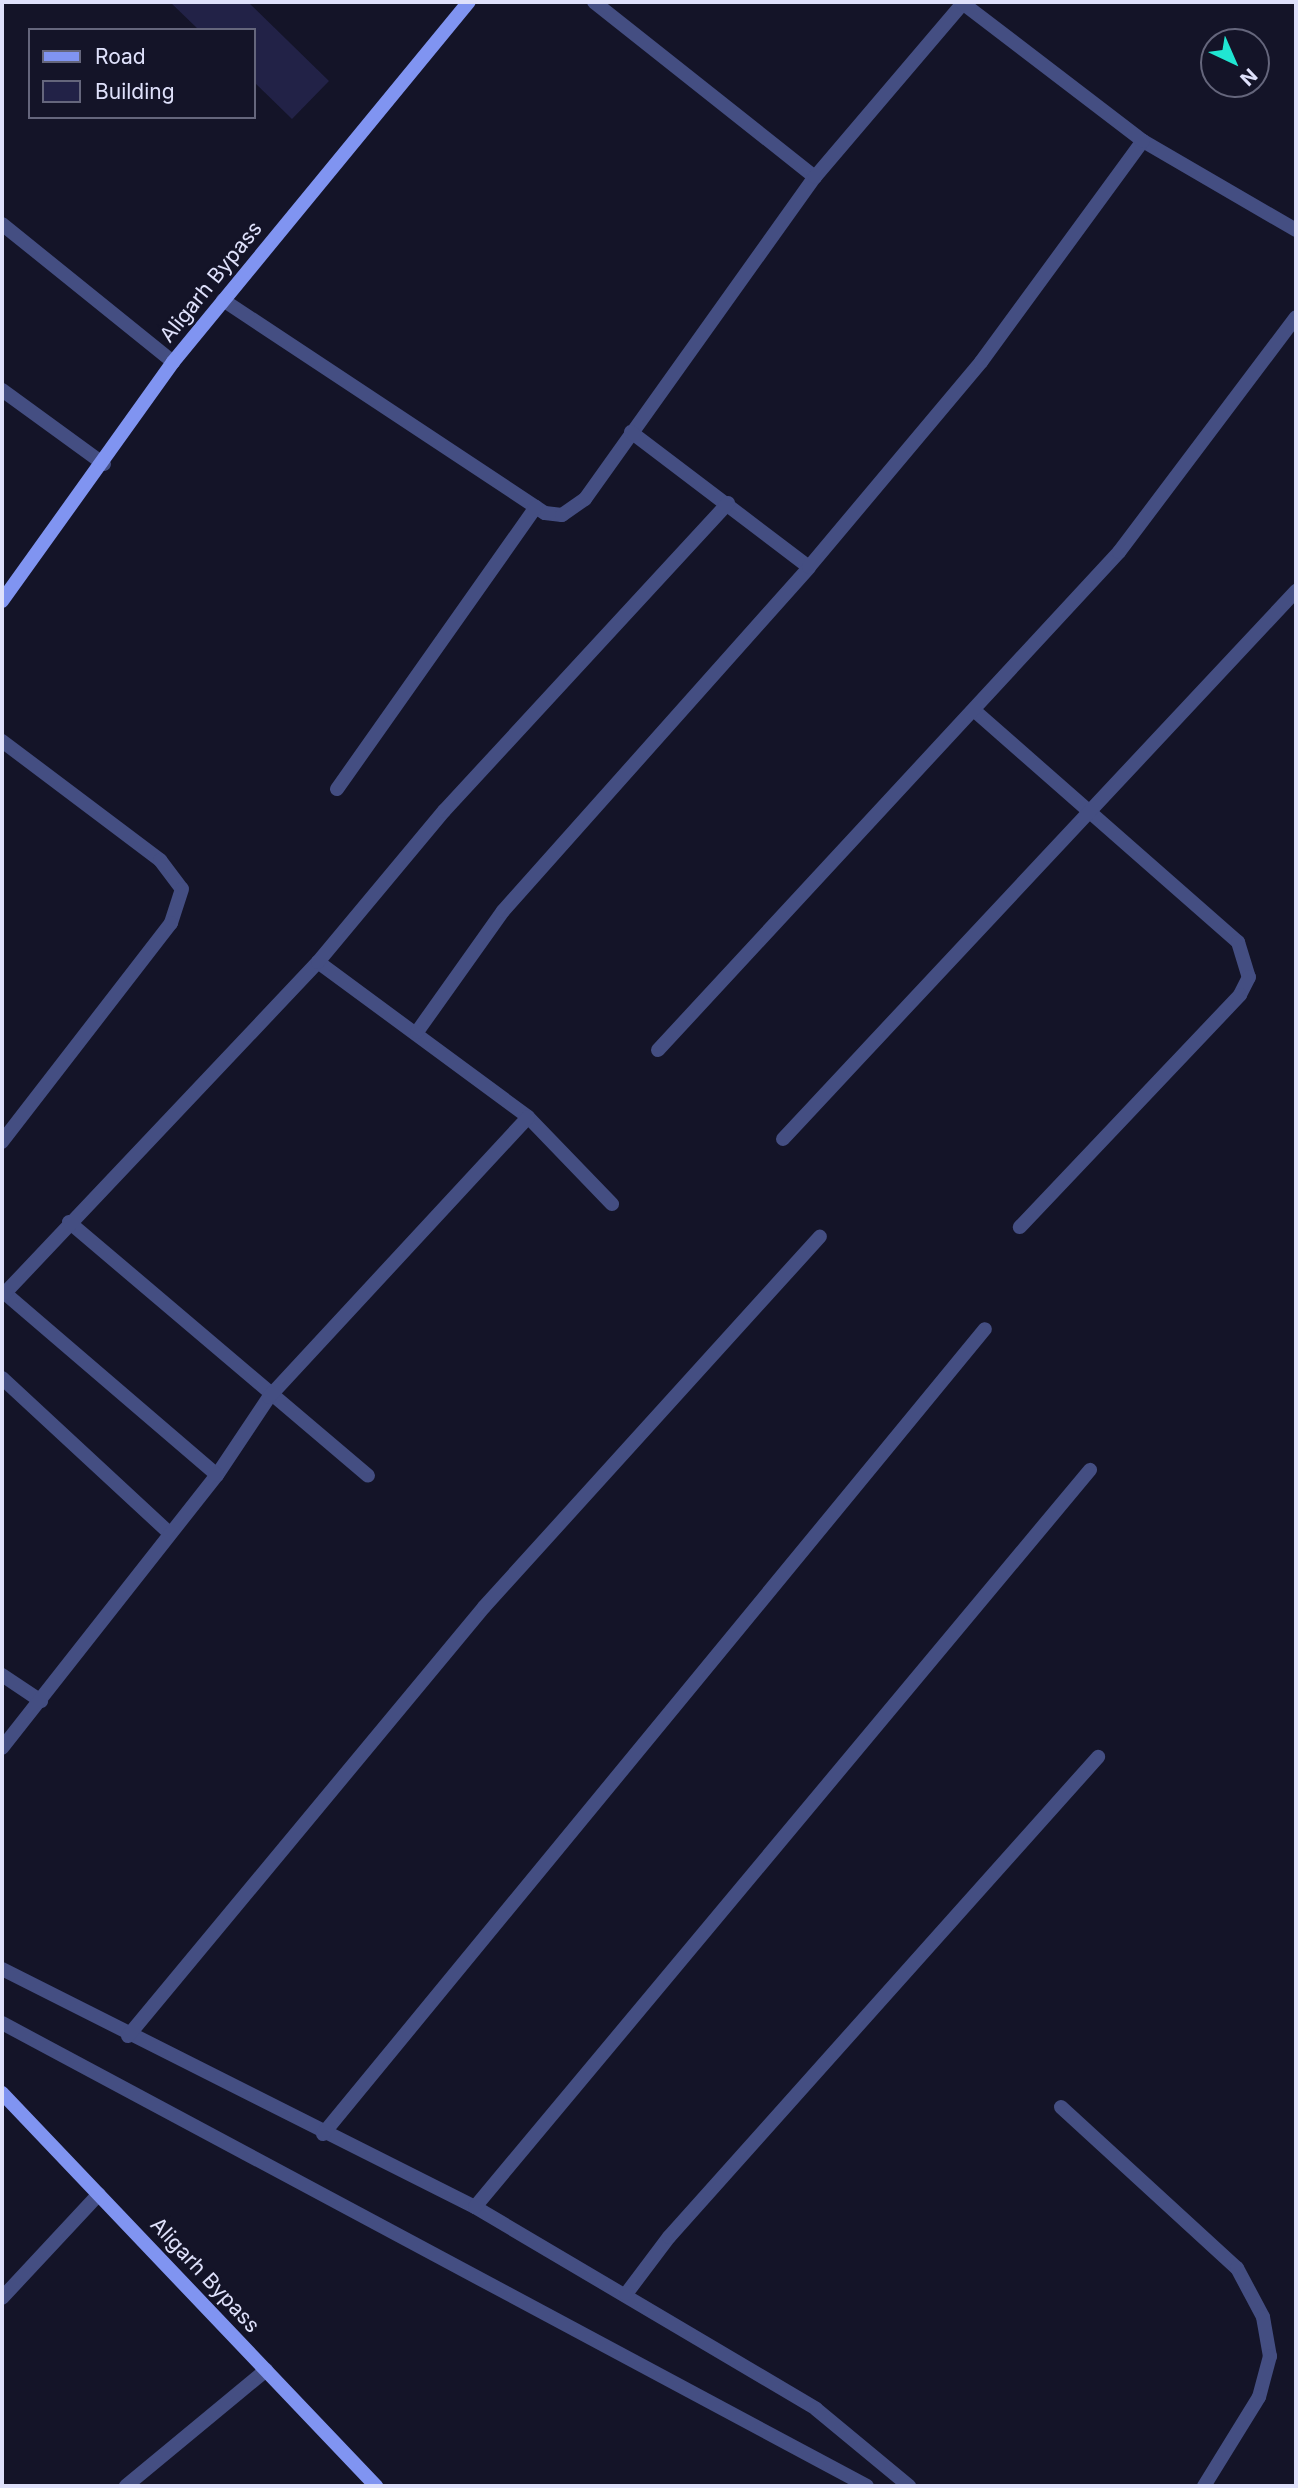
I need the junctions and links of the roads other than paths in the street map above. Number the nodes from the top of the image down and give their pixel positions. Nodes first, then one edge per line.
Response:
1 (470, 2) edge
2 (594, 2) edge
3 (962, 3) edge
4 (1143, 141) junction
5 (815, 177) junction
6 (2, 224) edge
7 (1296, 230) edge
8 (223, 300) junction
9 (1296, 317) edge
10 (173, 362) junction
11 (2, 390) edge
12 (631, 432) junction
13 (104, 464) junction
14 (728, 503) junction
15 (536, 507) junction
16 (809, 567) junction
17 (1296, 591) edge
18 (2, 601) edge
19 (976, 712) junction
20 (2, 741) edge
21 (337, 789) dead end
22 (1088, 811) junction
23 (318, 961) junction
24 (417, 1032) junction
25 (658, 1051) dead end
26 (528, 1117) junction
27 (783, 1139) dead end
28 (2, 1142) edge
29 (612, 1204) dead end
30 (69, 1222) junction
31 (1020, 1227) dead end
32 (820, 1237) dead end
33 (985, 1329) dead end
34 (2, 1378) edge
35 (269, 1397) junction
36 (1090, 1470) dead end
37 (217, 1475) junction
38 (368, 1476) dead end
39 (167, 1531) junction
40 (2, 1675) edge
41 (41, 1701) junction
42 (2, 1748) edge
43 (1098, 1756) dead end
44 (2, 1969) edge
45 (2, 2024) edge
46 (128, 2036) junction
47 (3, 2095) edge
48 (1061, 2107) dead end
49 (323, 2134) junction
50 (99, 2194) junction
51 (475, 2207) junction
52 (626, 2294) junction
53 (2, 2298) edge
54 (266, 2370) junction
55 (129, 2486) edge
56 (376, 2486) edge
57 (867, 2486) edge
58 (909, 2486) edge
59 (1204, 2486) edge

1 - 8 main road, Aligarh Bypass
2 - 5 street
3 - 4 street
3 - 5 street
4 - 7 street
4 - 16 street
5 - 12 street
6 - 10 street
8 - 10 main road, Aligarh Bypass
8 - 15 street
9 - 19 street
10 - 13 main road, Aligarh Bypass
11 - 13 street
12 - 14 street
12 - 15 street
13 - 18 main road, Aligarh Bypass
14 - 16 street
14 - 23 street
15 - 21 street
16 - 24 street
17 - 22 street
19 - 22 street
19 - 25 street
20 - 28 street
22 - 27 street
22 - 31 street
23 - 24 street
23 - 30 street
24 - 26 street
26 - 29 street
26 - 35 street
30 - 35 street
30 - 37 street
32 - 46 street
33 - 49 street
34 - 39 street
35 - 37 street
35 - 38 street
36 - 51 street
37 - 39 street
39 - 41 street
40 - 41 street
41 - 42 street
43 - 52 street
44 - 46 street
45 - 57 street
46 - 49 street
47 - 50 main road, Aligarh Bypass
48 - 59 street
49 - 51 street
50 - 53 street
50 - 54 main road, Aligarh Bypass
51 - 52 street
52 - 58 street
54 - 55 street
54 - 56 main road, Aligarh Bypass

